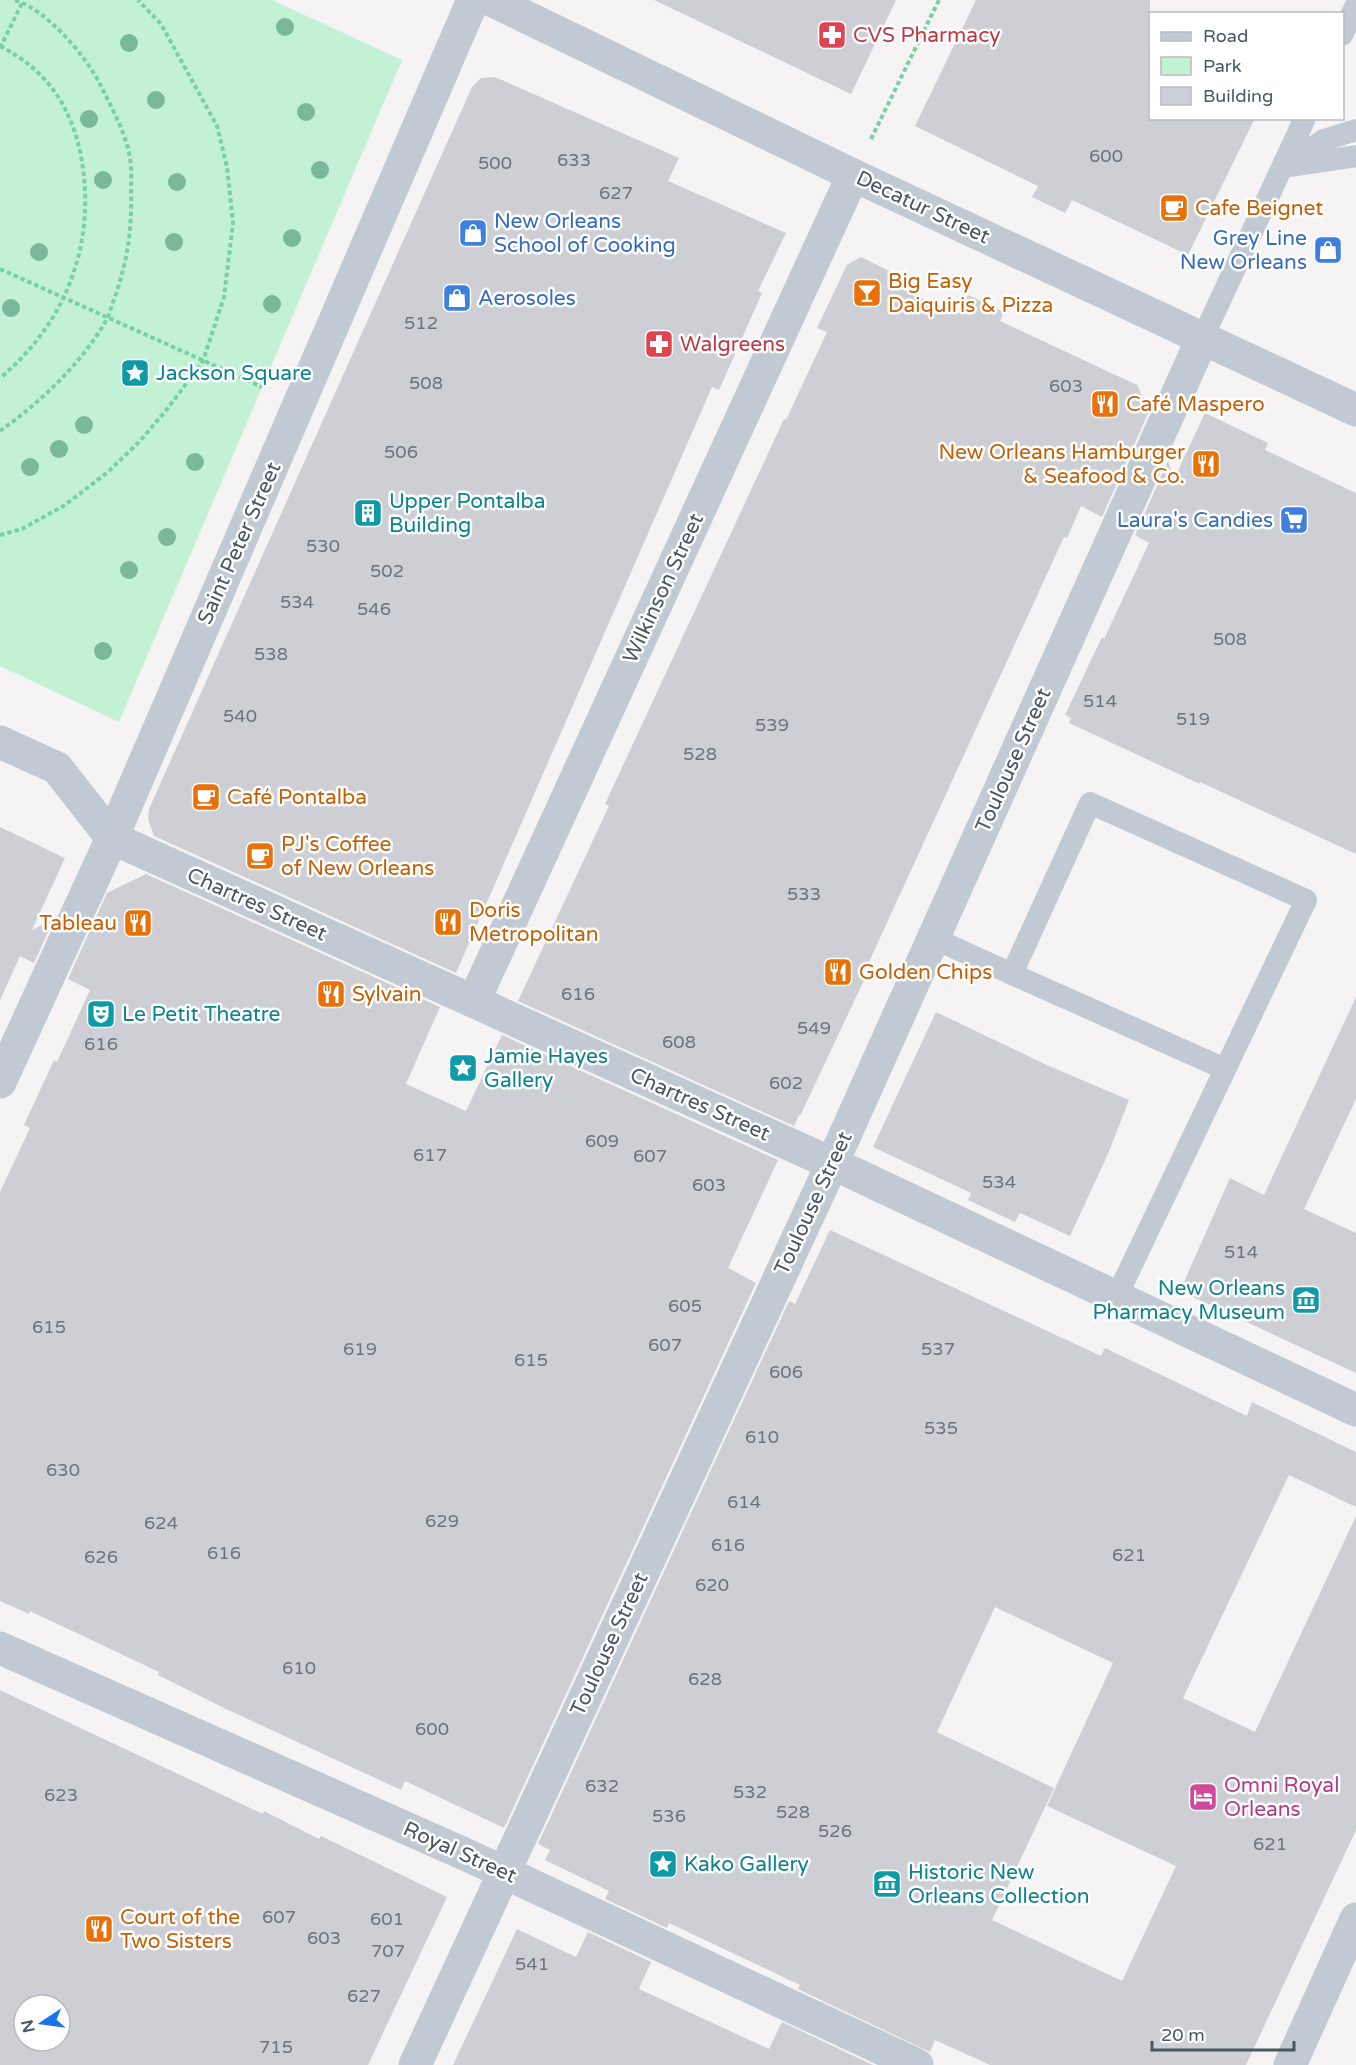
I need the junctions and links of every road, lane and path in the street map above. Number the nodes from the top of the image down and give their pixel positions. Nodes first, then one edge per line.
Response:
1 (15, 0) edge
2 (138, 0) edge
3 (473, 0) edge
4 (492, 0) edge
5 (939, 0) edge
6 (22, 1) edge
7 (1356, 5) edge
8 (1344, 31) edge
9 (0, 47) edge
10 (1304, 120) edge
11 (1356, 130) edge
12 (1356, 156) edge
13 (1283, 167) junction
14 (853, 175) junction
15 (0, 270) edge
16 (63, 298) junction
17 (108, 318) junction
18 (1203, 337) junction
19 (203, 361) junction
20 (0, 378) edge
21 (280, 396) junction
22 (1356, 410) edge
23 (0, 430) edge
24 (0, 536) edge
25 (0, 742) edge
26 (57, 768) junction
27 (128, 797) junction
28 (112, 838) junction
29 (933, 938) junction
30 (1012, 974) junction
31 (474, 1001) junction
32 (1225, 1069) junction
33 (0, 1082) edge
34 (832, 1164) junction
35 (1116, 1298) junction
36 (1356, 1410) edge
37 (0, 1648) edge
38 (505, 1872) junction
39 (1356, 1919) edge
40 (416, 2065) edge
41 (917, 2065) edge
42 (1290, 2065) edge

1 - 6 path
2 - 19 path
3 - 21 street, Saint Peter Street
4 - 14 street, Decatur Street
5 - 14 path
6 - 9 path
6 - 17 path
7 - 8 lane
9 - 16 path
10 - 13 lane
11 - 13 lane
12 - 13 lane
13 - 18 lane
14 - 18 street, Decatur Street
14 - 31 street, Wilkinson Street
15 - 16 path
16 - 17 path
16 - 20 path
17 - 19 path
17 - 23 path
18 - 22 street, Decatur Street
18 - 29 street, Toulouse Street
19 - 21 path
19 - 24 path
21 - 27 street, Saint Peter Street
25 - 26 street, Chartres Street
26 - 27 street
26 - 28 street, Chartres Street
27 - 28 street, Saint Peter Street
28 - 31 street, Chartres Street
28 - 33 street, Saint Peter Street
29 - 30 lane
29 - 34 street, Toulouse Street
30 - 32 lane
30 - 32 lane
31 - 34 street, Chartres Street
32 - 35 lane
34 - 35 street, Chartres Street
34 - 38 street, Toulouse Street
35 - 36 street, Chartres Street
37 - 38 street, Royal Street
38 - 40 street, Toulouse Street
38 - 41 street, Royal Street
39 - 42 street

